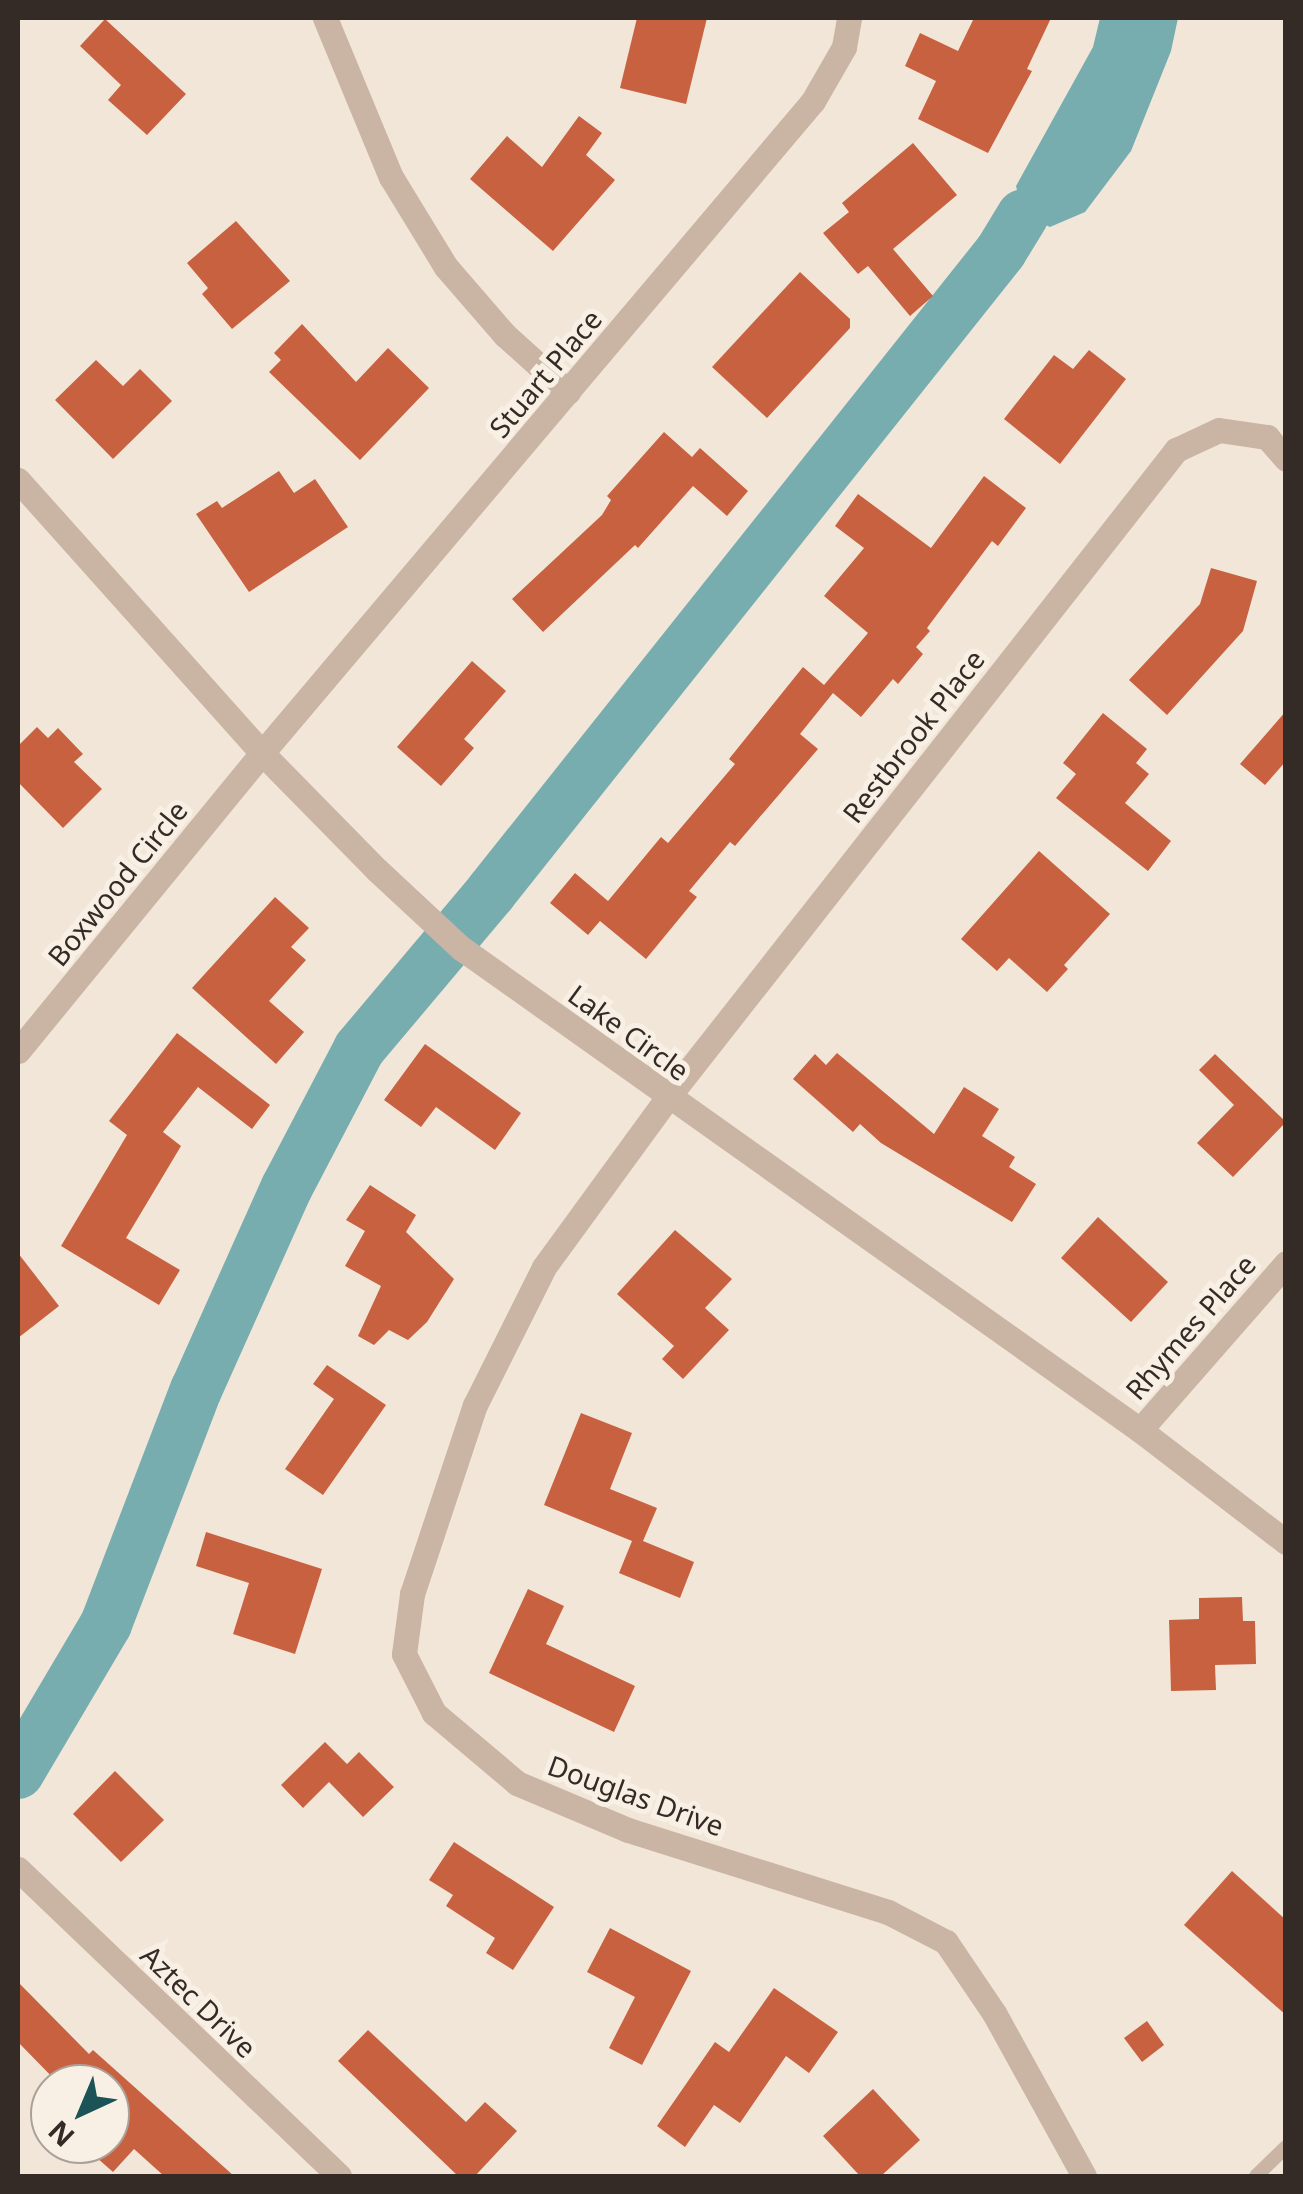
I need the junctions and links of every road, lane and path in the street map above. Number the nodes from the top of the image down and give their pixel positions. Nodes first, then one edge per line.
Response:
1 (324, 18) edge
2 (849, 18) edge
3 (568, 392) junction
4 (1286, 459) edge
5 (18, 480) edge
6 (262, 753) junction
7 (18, 1052) edge
8 (668, 1097) junction
9 (1286, 1263) edge
10 (1140, 1430) junction
11 (1286, 1542) edge
12 (18, 1869) edge
13 (1286, 2147) edge
14 (340, 2176) edge
15 (1084, 2176) edge
16 (1256, 2176) edge

1 - 3 street
2 - 3 street, Stuart Place
3 - 6 street, Stuart Place
4 - 8 street, Restbrook Place
5 - 6 street, Lake Circle
6 - 7 street, Boxwood Circle
6 - 8 street, Lake Circle
8 - 10 street, Lake Circle
8 - 15 street, Douglas Drive
9 - 10 street, Rhymes Place
10 - 11 street, Lake Circle
12 - 14 street, Aztec Drive
13 - 16 lane

